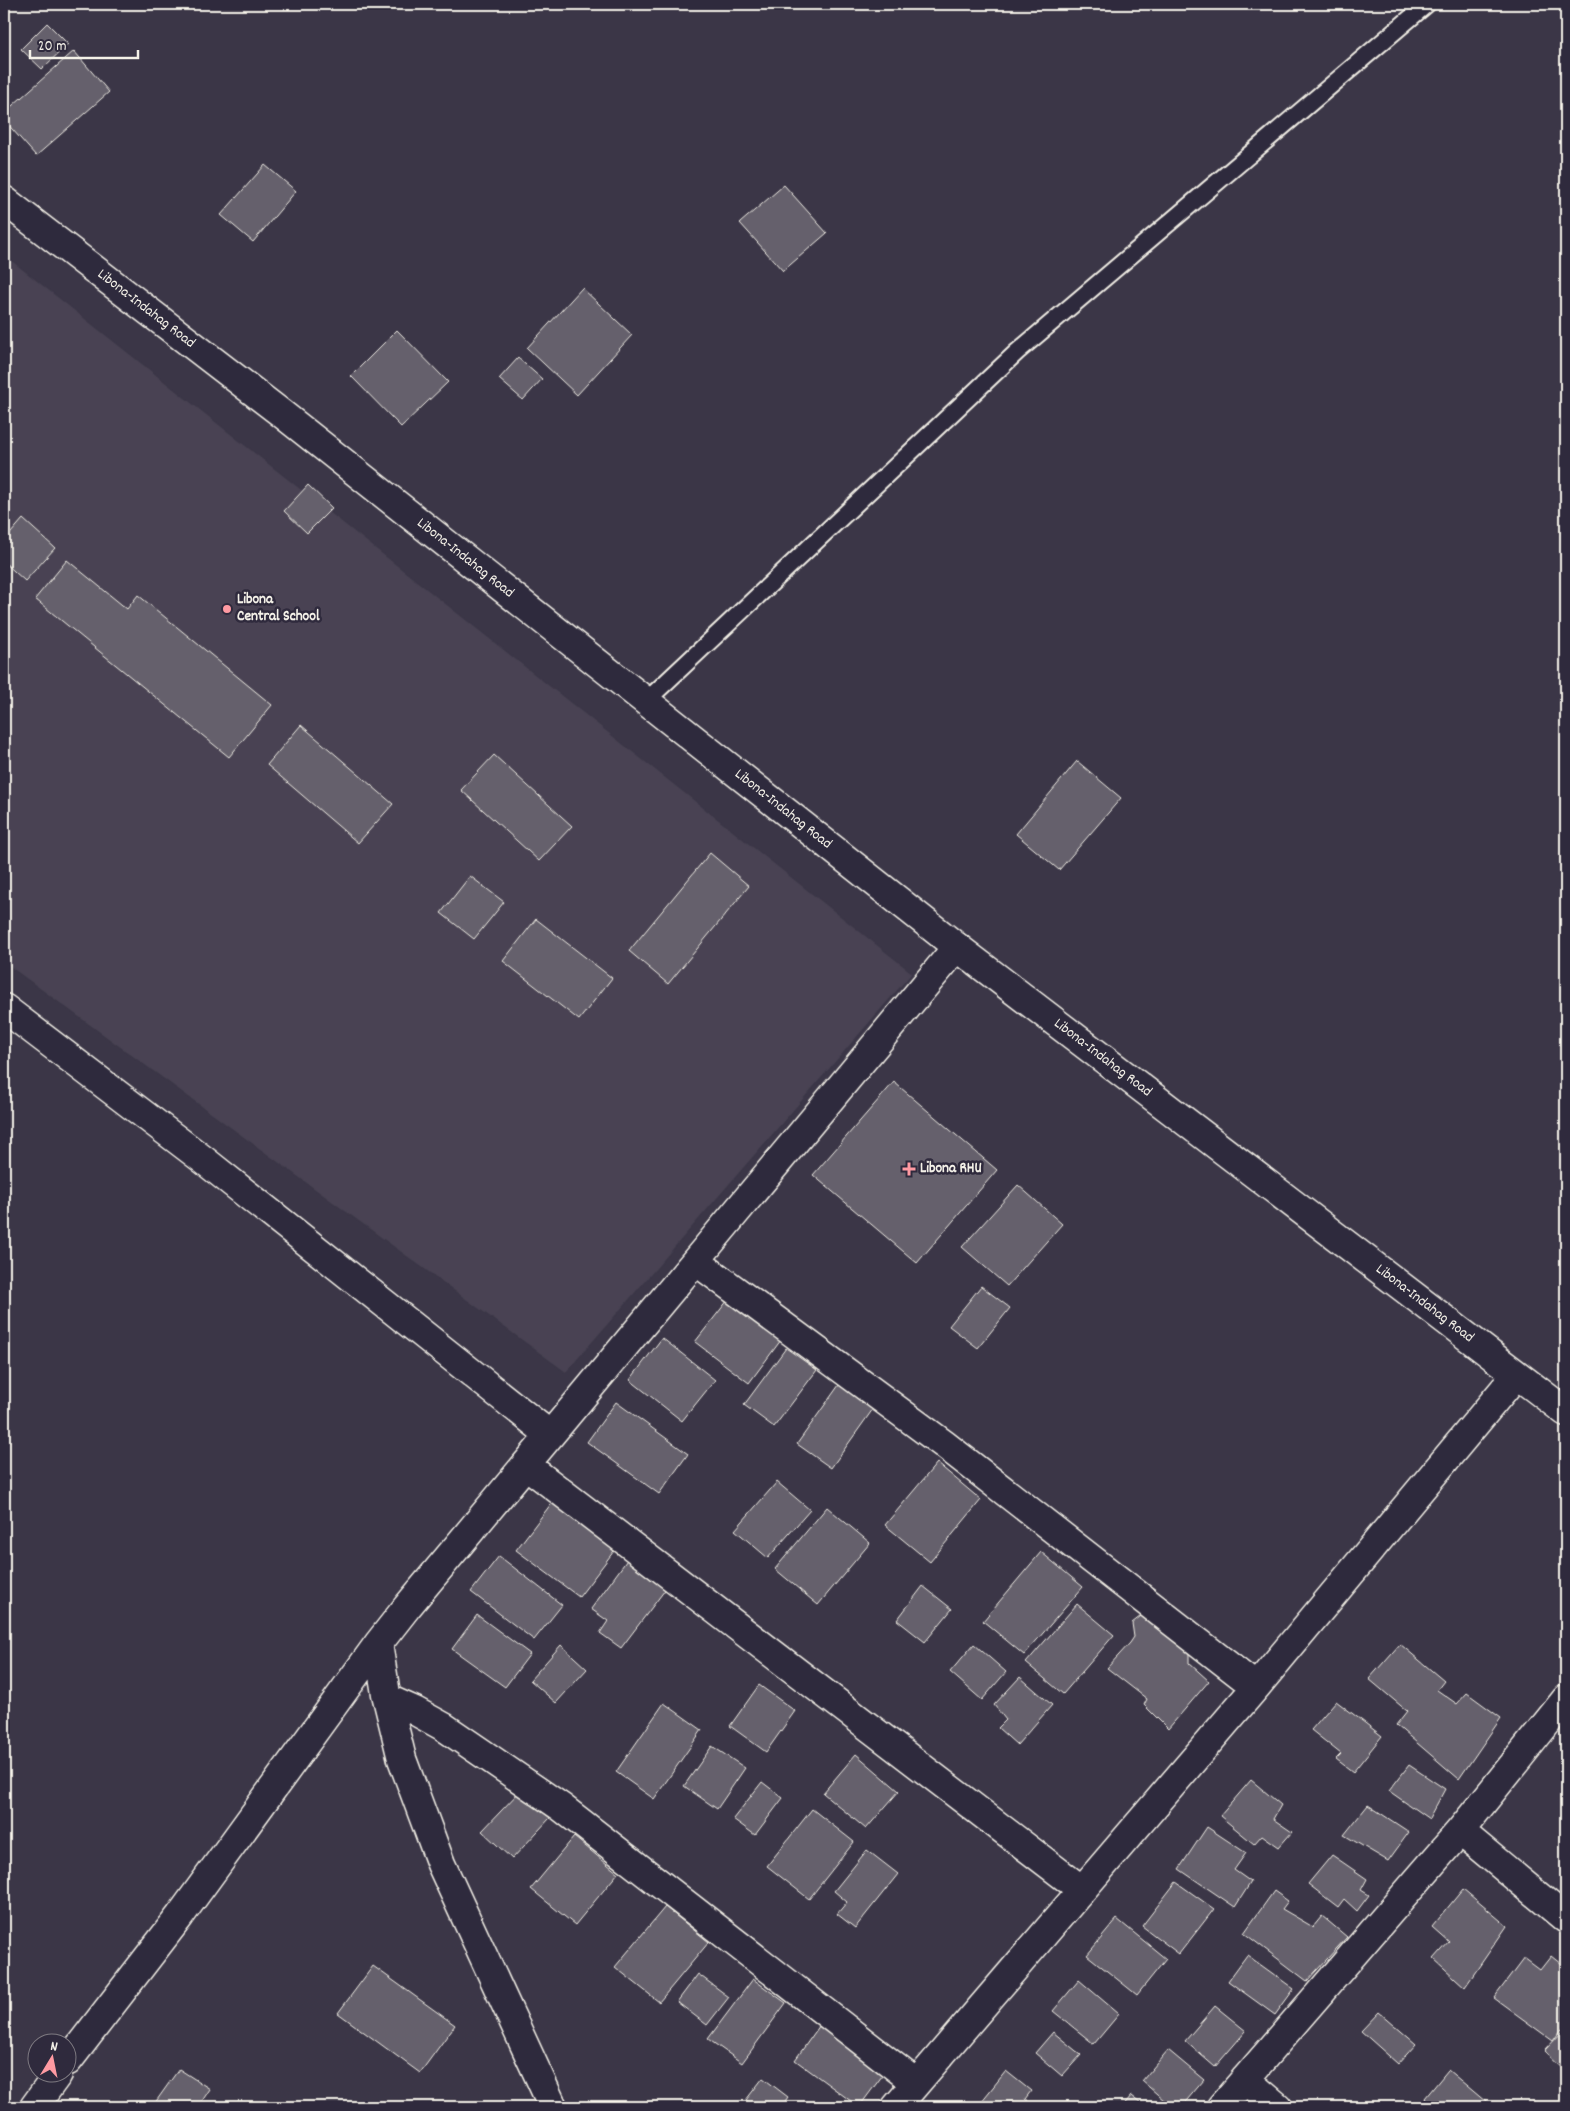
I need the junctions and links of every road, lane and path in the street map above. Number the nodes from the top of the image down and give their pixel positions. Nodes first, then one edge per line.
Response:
1 (1427, 4) edge
2 (4, 200) edge
3 (645, 702) junction
4 (958, 947) junction
5 (4, 1008) edge
6 (697, 1262) junction
7 (1516, 1375) junction
8 (1566, 1412) edge
9 (550, 1435) junction
10 (526, 1465) junction
11 (378, 1644) junction
12 (1256, 1687) junction
13 (388, 1699) junction
14 (1566, 1699) edge
15 (1460, 1831) junction
16 (1082, 1890) junction
17 (1566, 1919) edge
18 (78, 2048) edge
19 (1245, 2079) junction
20 (916, 2083) junction
21 (51, 2084) edge
22 (34, 2107) edge
23 (553, 2107) edge
24 (896, 2107) edge
25 (1221, 2107) edge
26 (1278, 2107) edge

1 - 3 lane
2 - 3 street, Libona-Indahag Road
3 - 4 street, Libona-Indahag Road
4 - 6 street
4 - 7 street, Libona-Indahag Road
5 - 9 street
6 - 9 street
6 - 12 street
7 - 8 street, Libona-Indahag Road
7 - 12 street
9 - 10 street
10 - 11 street
10 - 16 street
11 - 13 street
11 - 18 street
12 - 16 street
13 - 20 street
13 - 23 street
14 - 15 street
15 - 17 street
15 - 19 street
16 - 20 street
19 - 25 street
19 - 26 street
20 - 24 street
21 - 22 street

